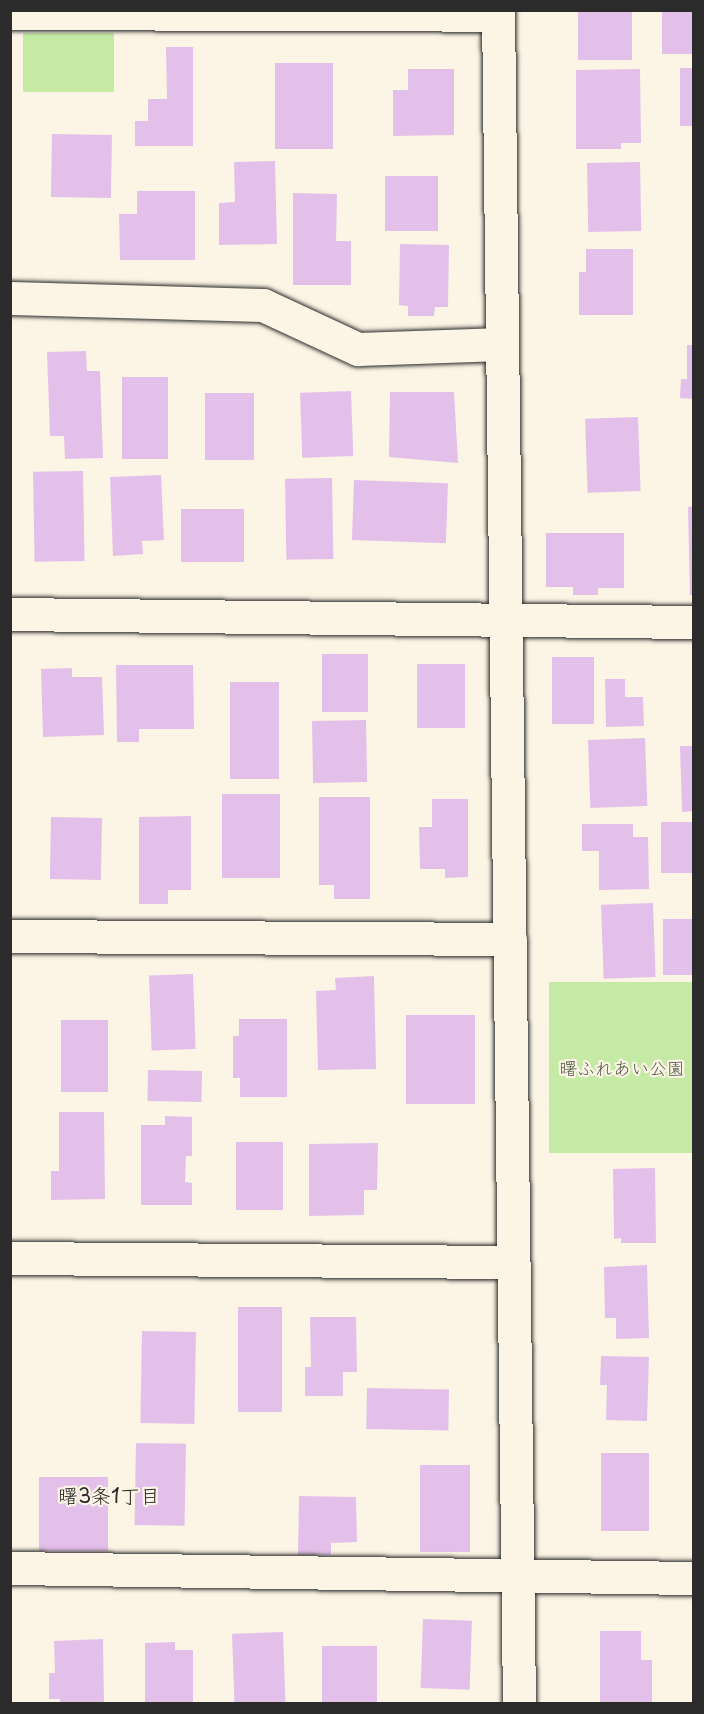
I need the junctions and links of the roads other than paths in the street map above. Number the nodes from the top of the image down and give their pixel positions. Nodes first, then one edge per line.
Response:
1 (10, 13) edge
2 (498, 13) edge
3 (10, 298) edge
4 (502, 344) junction
5 (10, 614) edge
6 (506, 619) junction
7 (693, 622) edge
8 (10, 936) edge
9 (510, 939) junction
10 (10, 1258) edge
11 (513, 1262) junction
12 (10, 1568) edge
13 (517, 1575) junction
14 (693, 1578) edge
15 (519, 1704) edge

1 - 2 street
2 - 4 street
3 - 4 street
4 - 6 street
5 - 6 street
6 - 7 street
6 - 9 street
8 - 9 street
9 - 11 street
10 - 11 street
11 - 13 street
12 - 13 street
13 - 14 street
13 - 15 street

